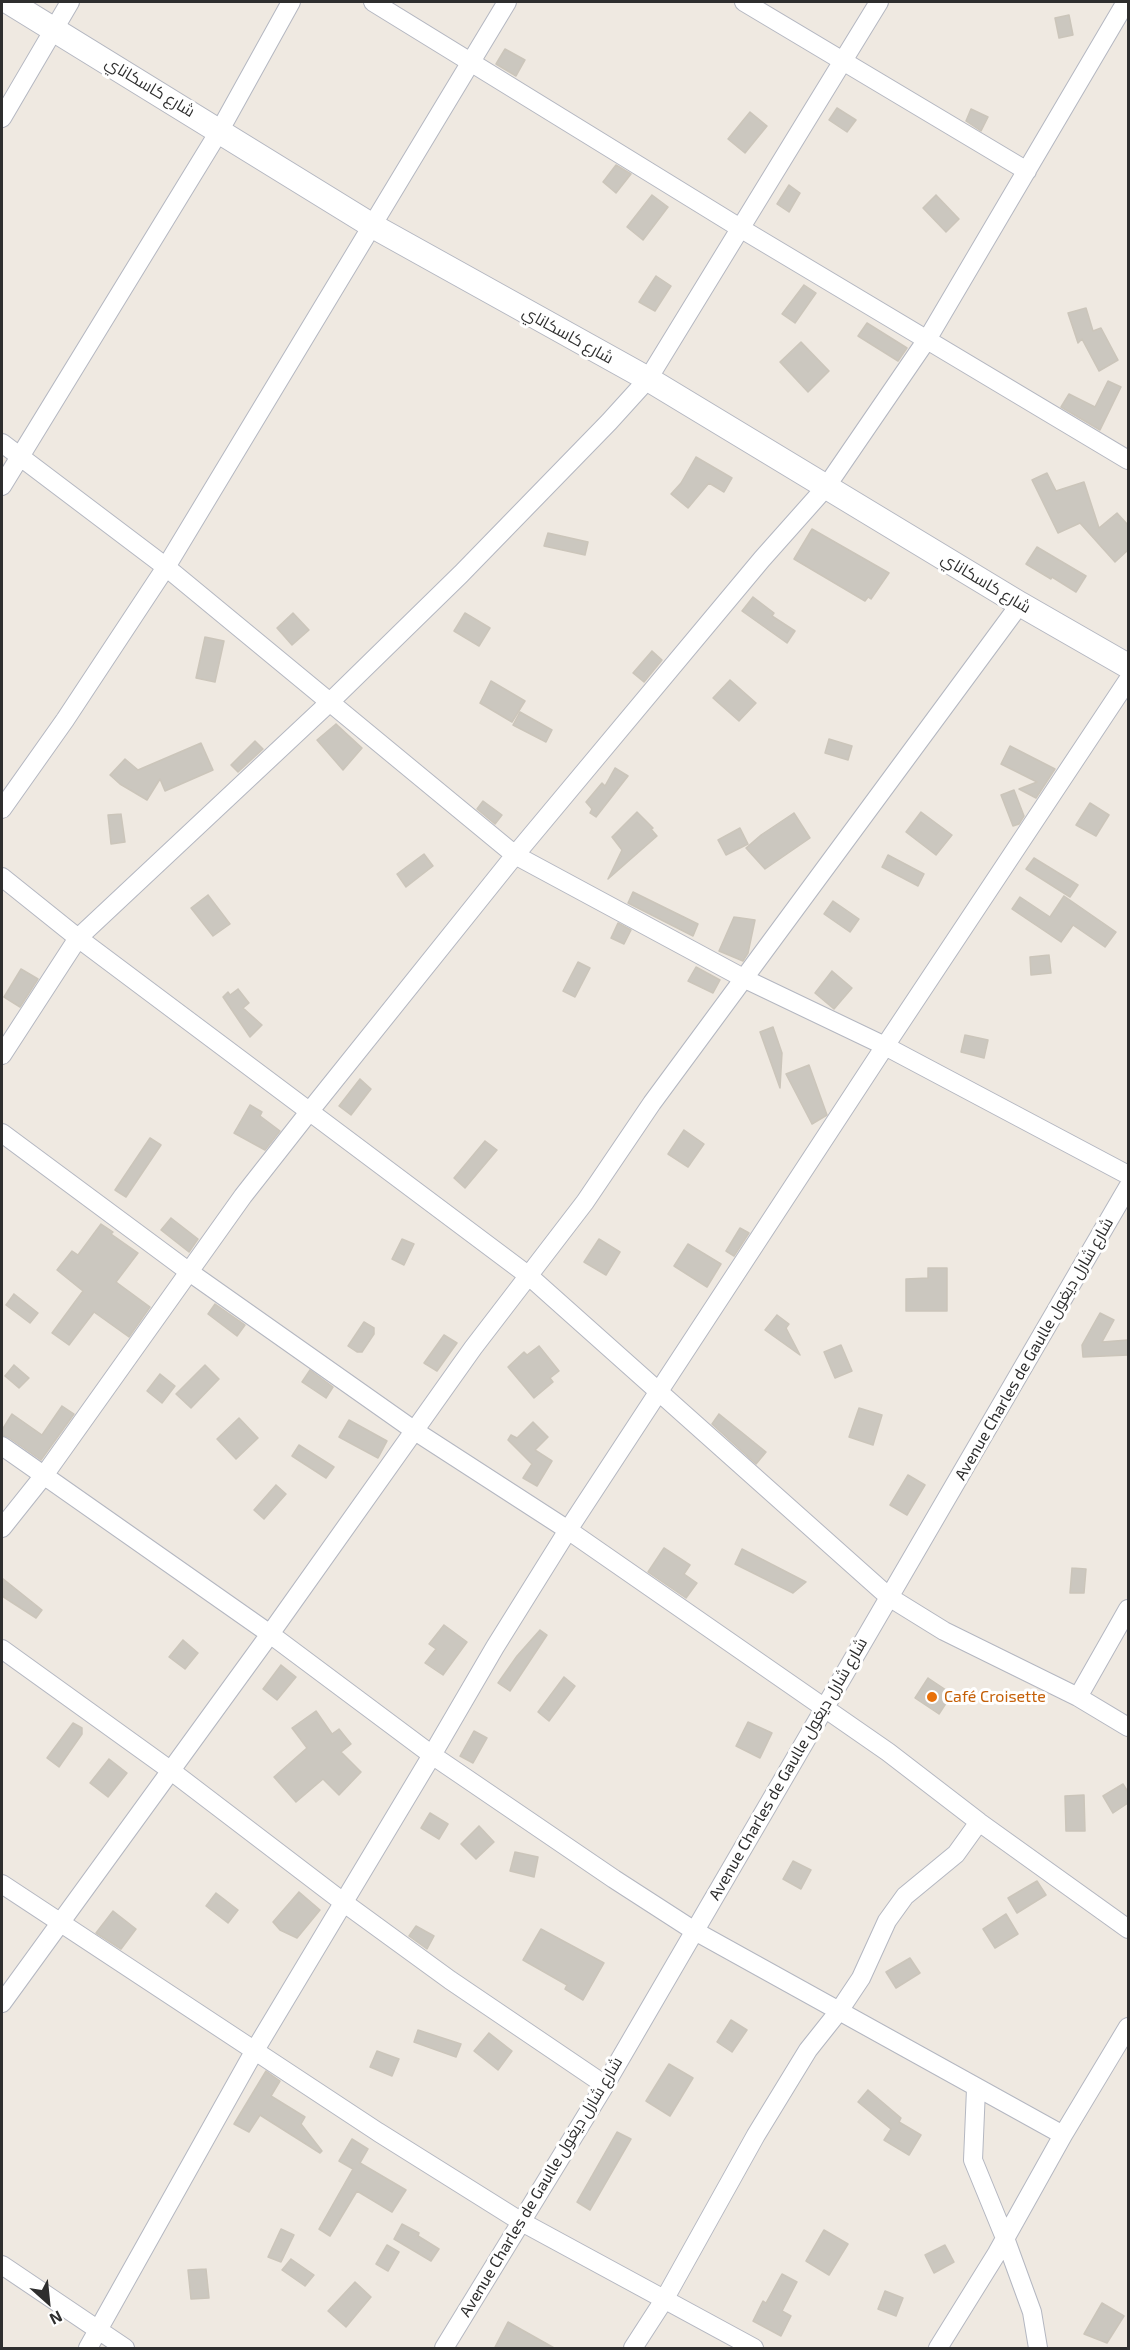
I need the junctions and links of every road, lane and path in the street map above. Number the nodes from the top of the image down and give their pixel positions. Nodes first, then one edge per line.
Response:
1 (9, 2) edge
2 (70, 2) edge
3 (291, 2) edge
4 (373, 2) edge
5 (507, 2) edge
6 (744, 2) edge
7 (879, 2) edge
8 (1127, 2) edge
9 (54, 29) junction
10 (843, 60) junction
11 (472, 64) junction
12 (2, 118) edge
13 (220, 130) junction
14 (1027, 171) junction
15 (371, 225) junction
16 (740, 228) junction
17 (928, 338) junction
18 (648, 379) junction
19 (2, 443) edge
20 (19, 456) junction
21 (1128, 460) edge
22 (2, 486) edge
23 (826, 487) junction
24 (166, 567) junction
25 (1020, 604) junction
26 (1128, 666) edge
27 (1128, 680) edge
28 (331, 701) junction
29 (2, 808) edge
30 (515, 855) junction
31 (2, 877) edge
32 (78, 938) junction
33 (745, 979) junction
34 (885, 1046) junction
35 (2, 1054) edge
36 (309, 1112) junction
37 (2, 1132) edge
38 (1128, 1175) edge
39 (1128, 1186) edge
40 (188, 1271) junction
41 (529, 1276) junction
42 (658, 1390) junction
43 (415, 1431) junction
44 (2, 1446) edge
45 (45, 1474) junction
46 (2, 1528) edge
47 (568, 1530) junction
48 (889, 1597) junction
49 (1128, 1609) edge
50 (270, 1634) junction
51 (2, 1649) edge
52 (1078, 1697) junction
53 (824, 1707) junction
54 (1128, 1727) edge
55 (432, 1755) junction
56 (170, 1770) junction
57 (979, 1822) junction
58 (2, 1884) edge
59 (343, 1902) junction
60 (59, 1921) junction
61 (1128, 1929) edge
62 (693, 1930) junction
63 (2, 2003) edge
64 (839, 2011) junction
65 (1128, 2027) edge
66 (255, 2050) junction
67 (604, 2085) junction
68 (976, 2089) junction
69 (1063, 2135) junction
70 (520, 2221) junction
71 (1005, 2238) junction
72 (2, 2265) edge
73 (664, 2300) junction
74 (99, 2330) junction
75 (88, 2349) edge
76 (125, 2349) edge
77 (444, 2349) edge
78 (633, 2349) edge
79 (754, 2349) edge
80 (938, 2349) edge
81 (1038, 2349) edge

1 - 9 street, شارع كاسكاناي
2 - 9 street
3 - 13 street
4 - 11 street
5 - 11 street
6 - 10 street
7 - 10 street
8 - 14 street
9 - 12 street
9 - 13 street, شارع كاسكاناي
10 - 14 street
10 - 16 street
11 - 15 street
11 - 16 street
13 - 15 street, شارع كاسكاناي
13 - 20 street
14 - 17 street
15 - 18 street, شارع كاسكاناي
15 - 24 street
16 - 17 street
16 - 18 street
17 - 21 street
17 - 23 street
18 - 23 street, شارع كاسكاناي
18 - 28 street
19 - 20 street
20 - 22 street
20 - 24 street
23 - 25 street, شارع كاسكاناي
23 - 30 street
24 - 28 street
24 - 29 street
25 - 26 street, شارع كاسكاناي
25 - 33 street
27 - 34 street
28 - 30 street
28 - 32 street
30 - 33 street
30 - 36 street
31 - 32 street
32 - 35 street
32 - 36 street
33 - 34 street
33 - 41 street
34 - 38 street
34 - 42 street
36 - 40 street
36 - 41 street
37 - 40 street
39 - 48 street, Avenue Charles de Gaulle شارع شارل ديغول
40 - 43 street
40 - 45 street
41 - 42 street
41 - 43 street
42 - 47 street
42 - 48 street
43 - 47 street
43 - 50 street
44 - 45 street
45 - 46 street
45 - 50 street
47 - 53 street
47 - 55 street
48 - 52 street
48 - 53 street, Avenue Charles de Gaulle شارع شارل ديغول
49 - 52 street
50 - 55 street
50 - 56 street
51 - 56 street
52 - 54 street
53 - 57 street
53 - 62 street, Avenue Charles de Gaulle شارع شارل ديغول
55 - 59 street
55 - 62 street
56 - 59 street
56 - 60 street
57 - 61 street
57 - 64 street
58 - 60 street
59 - 66 street
59 - 67 street
60 - 63 street
60 - 66 street
62 - 64 street
62 - 67 street, Avenue Charles de Gaulle شارع شارل ديغول
64 - 68 street
64 - 73 street
65 - 69 street
66 - 70 street
66 - 74 street
67 - 70 street, Avenue Charles de Gaulle شارع شارل ديغول
68 - 69 street
68 - 71 street
69 - 71 street
70 - 73 street
70 - 77 street, Avenue Charles de Gaulle شارع شارل ديغول
71 - 80 street
71 - 81 street
72 - 74 street
73 - 78 street
73 - 79 street
74 - 75 street
74 - 76 street

